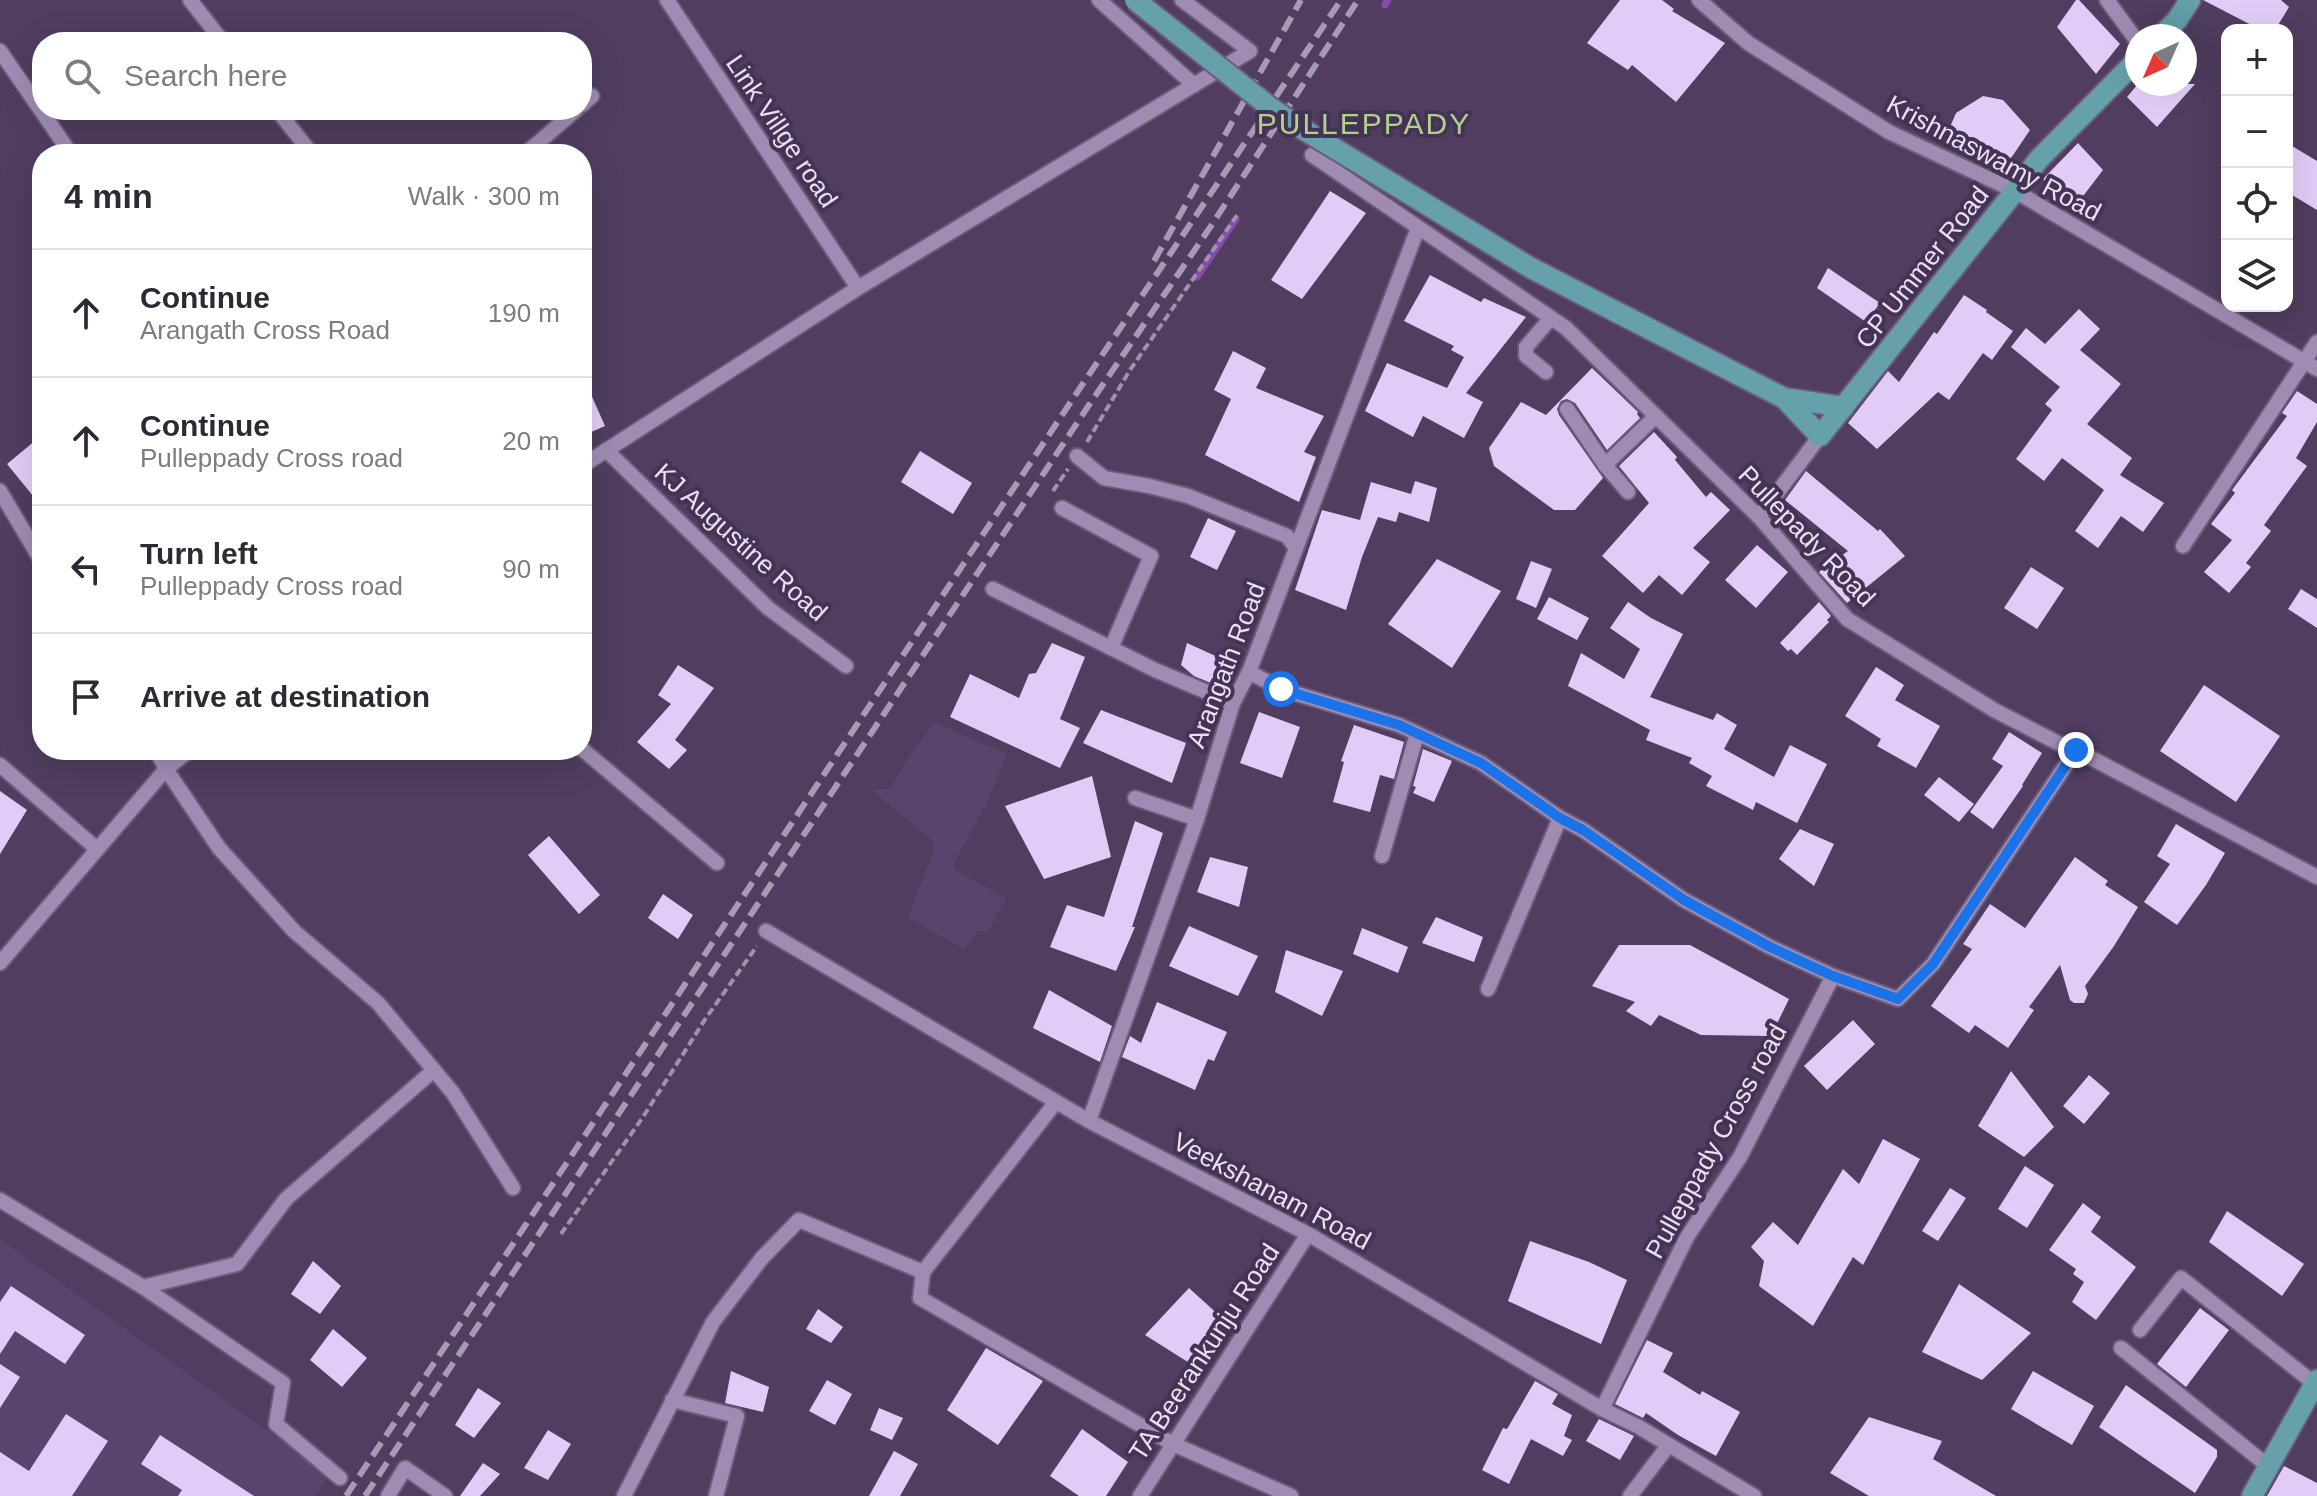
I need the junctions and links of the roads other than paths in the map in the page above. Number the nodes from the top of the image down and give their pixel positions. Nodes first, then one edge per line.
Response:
1 (190, 0) edge
2 (667, 0) edge
3 (1099, 0) edge
4 (1135, 0) edge
5 (1182, 0) edge
6 (1699, 0) edge
7 (2107, 0) edge
8 (2190, 0) edge
9 (2173, 24) edge
10 (2125, 25) edge
11 (215, 32) edge
12 (0, 51) edge
13 (2125, 72) edge
14 (1194, 85) junction
15 (32, 97) edge
16 (48, 120) edge
17 (285, 120) edge
18 (564, 120) edge
19 (64, 144) edge
20 (304, 144) edge
21 (537, 144) edge
22 (1312, 155) dead end
23 (2015, 191) junction
24 (1418, 228) junction
25 (858, 288) junction
26 (1551, 318) junction
27 (2317, 342) edge
28 (2311, 365) edge
29 (1546, 372) dead end
30 (1784, 398) junction
31 (1844, 407) junction
32 (1567, 409) dead end
33 (1656, 416) junction
34 (1820, 436) junction
35 (606, 450) junction
36 (1077, 456) road end
37 (592, 459) edge
38 (1605, 465) junction
39 (0, 491) edge
40 (1628, 492) dead end
41 (1062, 508) dead end
42 (1759, 517) junction
43 (32, 540) edge
44 (2183, 546) dead end
45 (1296, 548) junction
46 (993, 589) dead end
47 (1111, 648) junction
48 (846, 666) dead end
49 (1249, 672) junction
50 (1233, 703) junction
51 (1417, 734) junction
52 (2076, 750) junction
53 (592, 757) edge
54 (161, 760) edge
55 (177, 760) edge
56 (0, 765) edge
57 (166, 769) junction
58 (1135, 798) dead end
59 (1560, 818) junction
60 (1197, 819) junction
61 (97, 849) junction
62 (1382, 856) dead end
63 (717, 863) dead end
64 (2317, 877) edge
65 (766, 931) road end
66 (0, 963) edge
67 (1833, 976) junction
68 (1488, 989) dead end
69 (434, 1070) junction
70 (1056, 1102) junction
71 (1089, 1121) junction
72 (513, 1188) dead end
73 (0, 1200) edge
74 (1308, 1234) junction
75 (923, 1272) junction
76 (143, 1287) junction
77 (2140, 1330) dead end
78 (2121, 1348) dead end
79 (2316, 1382) edge
80 (672, 1400) junction
81 (1602, 1409) junction
82 (1173, 1444) junction
83 (1668, 1446) junction
84 (2268, 1466) junction
85 (340, 1478) dead end
86 (717, 1493) edge
87 (388, 1496) edge
88 (445, 1496) edge
89 (624, 1496) edge
90 (734, 1496) edge
91 (1140, 1496) edge
92 (1291, 1496) edge
93 (1630, 1496) edge
94 (1754, 1496) edge
95 (2252, 1496) edge

1 - 11 street
2 - 25 street, Link Villge road
3 - 14 street
4 - 30 main road, bridge
5 - 14 street
6 - 23 street, Krishnaswamy Road
7 - 10 street
8 - 9 main road
12 - 15 street
13 - 23 main road, CP Ummer Road
14 - 25 street
16 - 19 street
17 - 20 street
18 - 21 street
22 - 24 street, Pullepady Road
23 - 28 street, Krishnaswamy Road
23 - 31 main road, CP Ummer Road
24 - 26 street, Pullepady Road
24 - 45 street, Arangath Road
25 - 35 street
26 - 29 street
26 - 33 street, Pullepady Road
27 - 28 street
28 - 44 street
30 - 31 main road
30 - 34 main road
31 - 34 main road, CP Ummer Road
32 - 38 street
33 - 38 street
33 - 42 street, Pullepady Road
34 - 42 street, CP Ummer Road
35 - 37 street
35 - 48 street, KJ Augustine Road
36 - 45 street
38 - 40 street
39 - 43 street
41 - 47 street
42 - 52 street, Pullepady Road
45 - 49 street, Arangath Road
46 - 47 street
47 - 50 street
49 - 50 street, Arangath Road
49 - 51 street
50 - 60 street, Arangath Road
51 - 59 street
51 - 62 street
52 - 64 street, Pullepady Road
52 - 67 street
53 - 63 street
54 - 57 street
55 - 57 street
56 - 61 street
57 - 61 street
57 - 69 street
58 - 60 street
59 - 67 street
59 - 68 street
60 - 71 street, Arangath Road
61 - 66 street
65 - 70 street, Veekshanam Road
67 - 81 street, Pulleppady Cross road
69 - 72 street
69 - 76 street
70 - 71 street, Veekshanam Road
70 - 75 street
71 - 74 street, Veekshanam Road
73 - 76 street
74 - 81 street, Veekshanam Road
74 - 82 street, TA Beerankunju Road
75 - 80 street
75 - 82 street
76 - 85 street
77 - 79 street
78 - 84 street
79 - 84 main road
80 - 86 street
80 - 89 street
81 - 83 street, Veekshanam Road
82 - 91 street, TA Beerankunju Road
82 - 92 street
83 - 93 street
83 - 94 street, Veekshanam Road
84 - 95 main road
86 - 90 street
87 - 88 street

